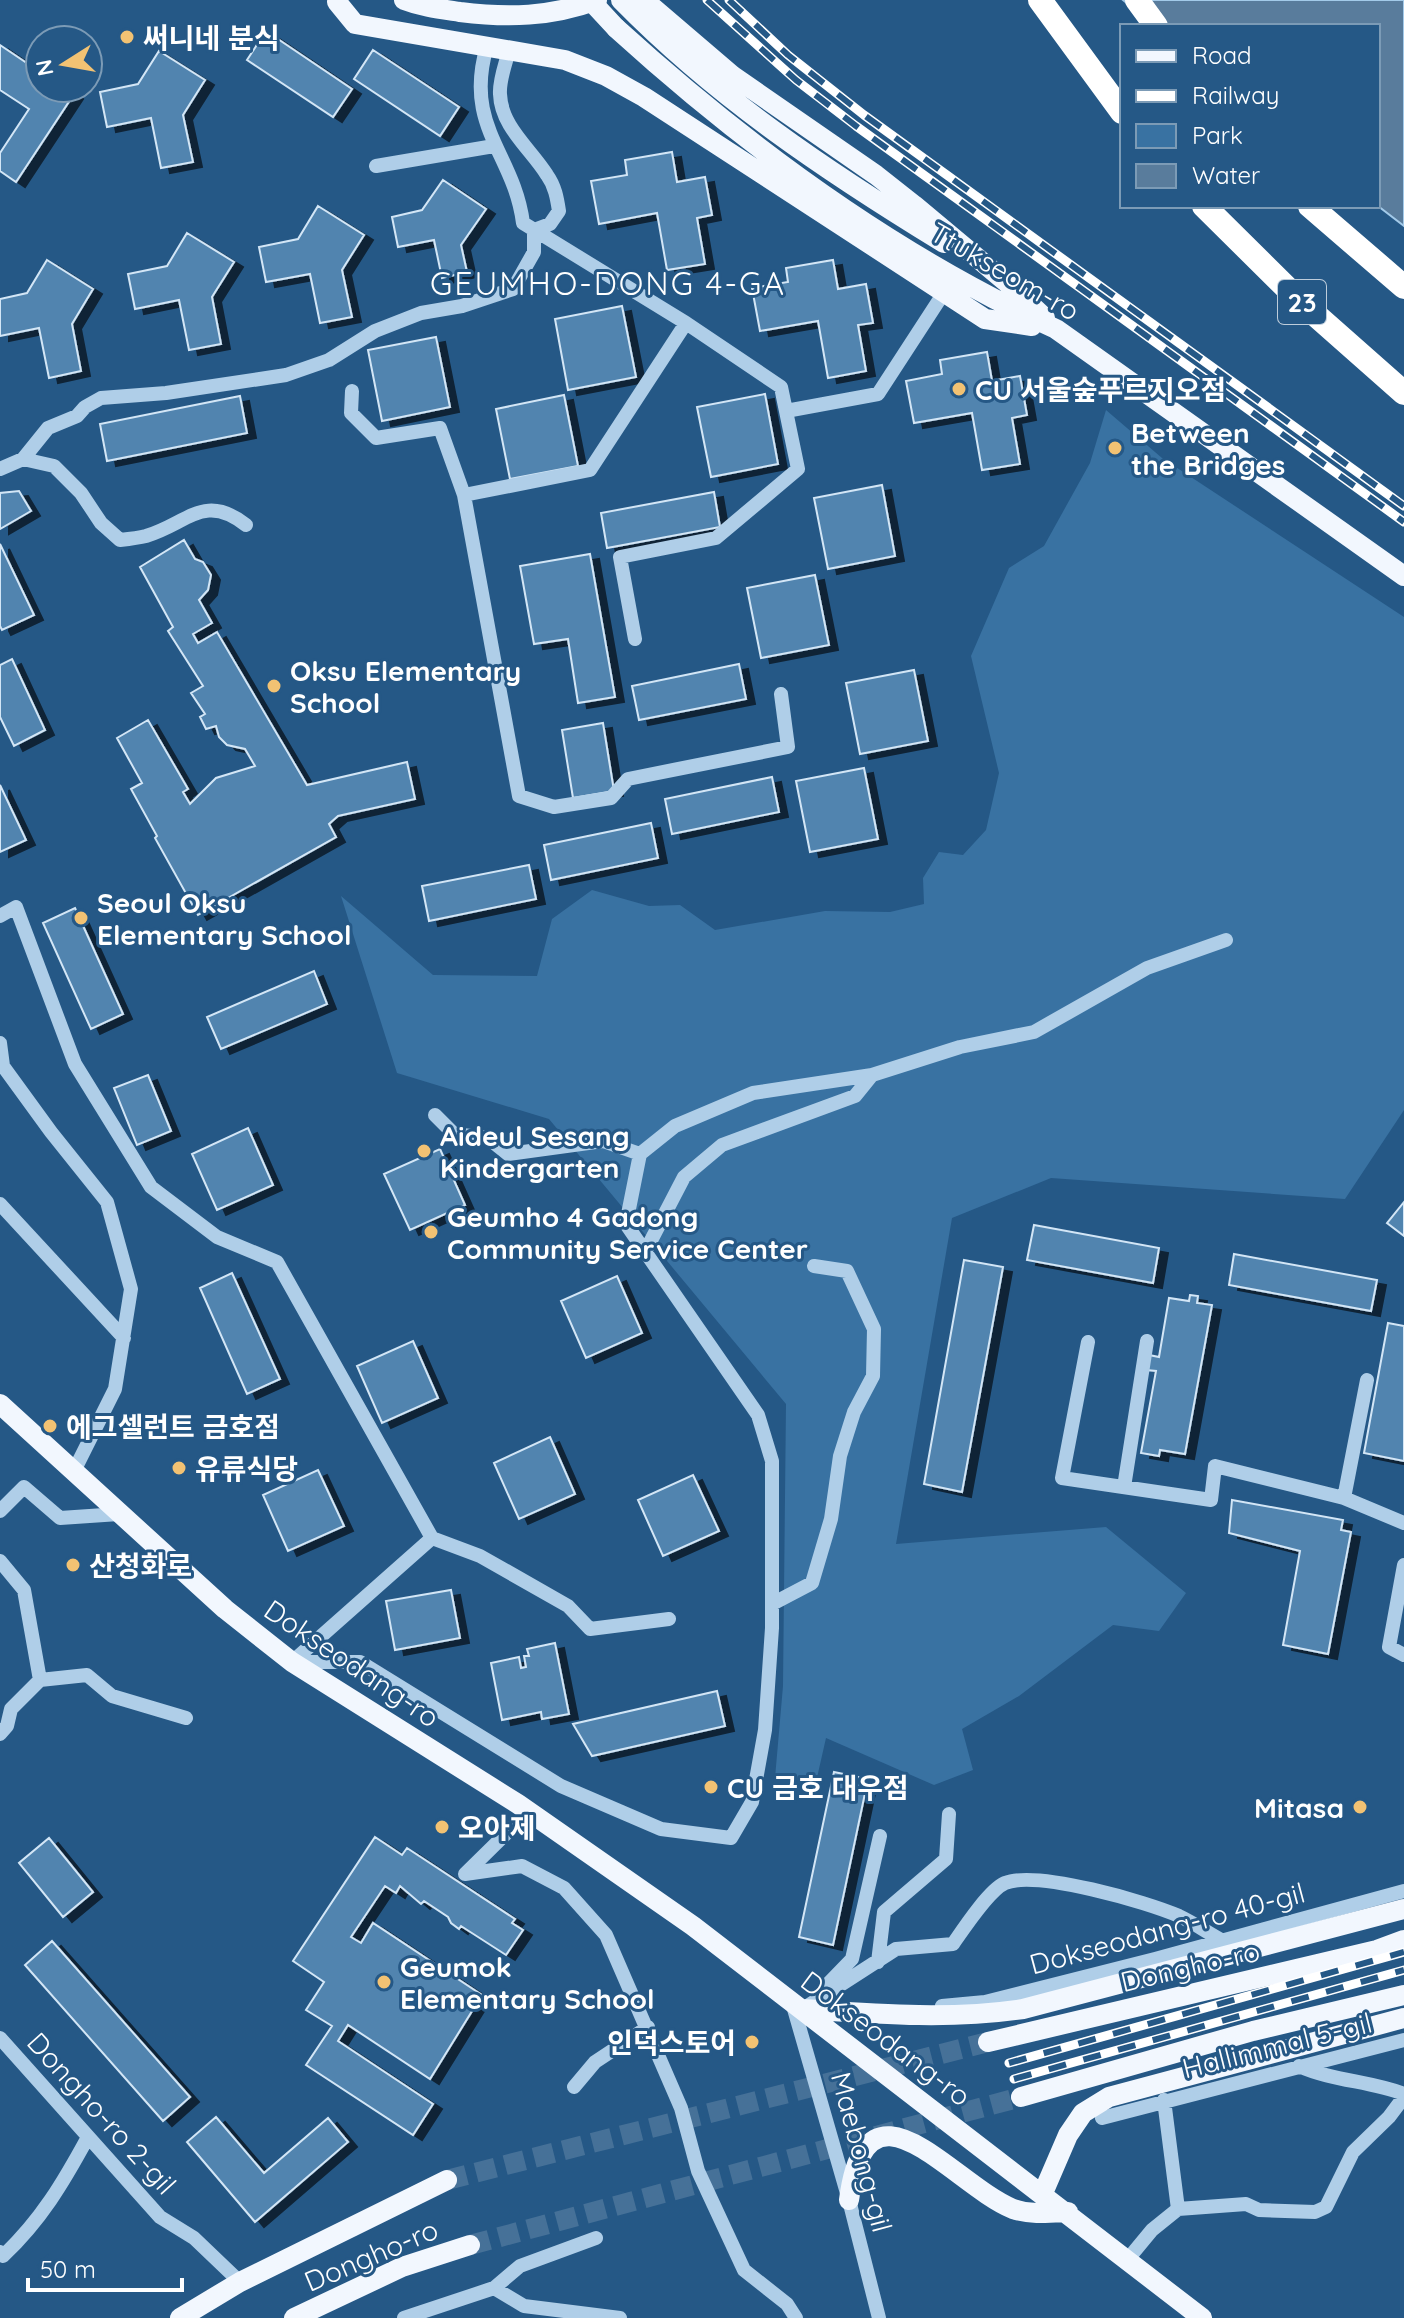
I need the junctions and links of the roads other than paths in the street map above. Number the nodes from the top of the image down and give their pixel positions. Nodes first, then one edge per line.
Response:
1 (404, 0) edge
2 (544, 0) edge
3 (590, 0) edge
4 (597, 0) edge
5 (1040, 0) edge
6 (1137, 0) edge
7 (334, 1) edge
8 (633, 4) edge
9 (500, 8) edge
10 (1155, 24) edge
11 (436, 38) junction
12 (487, 46) junction
13 (509, 50) junction
14 (1120, 109) edge
15 (494, 146) junction
16 (376, 166) dead end
17 (1206, 208) edge
18 (1312, 208) edge
19 (534, 230) junction
20 (1404, 287) edge
21 (945, 291) junction
22 (686, 323) junction
23 (1056, 329) junction
24 (352, 391) dead end
25 (1404, 393) edge
26 (786, 411) junction
27 (23, 459) junction
28 (0, 469) edge
29 (464, 495) junction
30 (246, 525) dead end
31 (1404, 576) edge
32 (635, 639) dead end
33 (781, 694) dead end
34 (0, 916) edge
35 (1226, 940) dead end
36 (0, 1043) edge
37 (872, 1075) junction
38 (435, 1115) dead end
39 (640, 1154) junction
40 (0, 1204) edge
41 (645, 1252) junction
42 (814, 1266) dead end
43 (124, 1338) junction
44 (1147, 1341) dead end
45 (1088, 1342) dead end
46 (1367, 1380) dead end
47 (0, 1404) edge
48 (73, 1473) junction
49 (1124, 1487) junction
50 (1344, 1498) junction
51 (0, 1511) edge
52 (119, 1514) junction
53 (1404, 1523) edge
54 (432, 1538) junction
55 (0, 1561) edge
56 (1404, 1565) edge
57 (772, 1604) junction
58 (669, 1619) dead end
59 (1404, 1655) edge
60 (292, 1662) junction
61 (40, 1680) junction
62 (5, 1710) edge
63 (186, 1718) dead end
64 (0, 1734) edge
65 (528, 1812) junction
66 (949, 1814) dead end
67 (880, 1836) dead end
68 (1404, 1891) edge
69 (1404, 1909) edge
70 (1404, 1940) edge
71 (1223, 1941) junction
72 (878, 1962) junction
73 (1404, 1995) edge
74 (797, 2005) junction
75 (943, 2011) junction
76 (1404, 2018) edge
77 (648, 2027) junction
78 (0, 2038) edge
79 (1404, 2040) edge
80 (988, 2042) tunnel mouth
81 (1299, 2066) junction
82 (574, 2087) dead end
83 (1404, 2096) edge
84 (1021, 2097) tunnel mouth
85 (1164, 2100) junction
86 (1102, 2118) dead end
87 (88, 2137) junction
88 (447, 2180) tunnel mouth
89 (1043, 2193) junction
90 (849, 2200) junction
91 (1178, 2209) junction
92 (1068, 2212) junction
93 (596, 2238) dead end
94 (470, 2245) tunnel mouth
95 (0, 2252) edge
96 (1128, 2259) junction
97 (240, 2282) junction
98 (494, 2288) junction
99 (180, 2318) edge
100 (294, 2318) edge
101 (404, 2318) edge
102 (620, 2318) edge
103 (796, 2318) edge
104 (879, 2318) edge
105 (1202, 2318) edge

1 - 9 main road
2 - 9 main road
3 - 23 main road, Ttukseom-ro, bridge
4 - 9 main road
5 - 14 highway
6 - 10 highway
7 - 11 main road
8 - 23 main road, Ttukseom-ro
9 - 11 main road
9 - 12 main road
9 - 13 main road
11 - 12 main road
12 - 13 main road
12 - 15 street
13 - 19 street
13 - 21 main road
15 - 16 street
15 - 19 street
17 - 25 highway, 23
18 - 20 highway
19 - 22 street
19 - 27 street
21 - 23 main road
21 - 26 street
22 - 26 street
22 - 29 street
23 - 31 main road, Ttukseom-ro
24 - 29 street
26 - 32 street
27 - 28 street
27 - 30 street
29 - 33 street
34 - 54 street
35 - 37 street
36 - 43 street
37 - 39 street
37 - 41 street
38 - 39 street
39 - 41 street
40 - 43 street
41 - 57 street
42 - 57 street
43 - 48 street
44 - 49 street
45 - 49 street
46 - 50 street
47 - 48 main road, Dokseodang-ro
48 - 52 main road, Dokseodang-ro
49 - 50 street
50 - 53 street
51 - 52 street
52 - 60 main road, Dokseodang-ro
54 - 58 street
54 - 60 street
55 - 61 street
56 - 59 street
57 - 60 street
60 - 65 main road, Dokseodang-ro
61 - 62 street
61 - 63 street
62 - 64 street
65 - 74 main road, Dokseodang-ro
65 - 77 street
66 - 72 street
67 - 74 street
68 - 71 street, Dokseodang-ro 40-gil
69 - 75 main road
70 - 80 main road, Dongho-ro
71 - 72 street
71 - 75 street, Dokseodang-ro 40-gil
72 - 74 street
73 - 84 main road
74 - 75 main road
74 - 89 main road, Dokseodang-ro
74 - 90 street, Maebong-gil
76 - 89 main road
77 - 82 street
77 - 103 street
78 - 87 street, Dongho-ro 2-gil
79 - 81 street, Hallimmal 5-gil
81 - 83 street
81 - 85 street, Hallimmal 5-gil
83 - 91 street
85 - 86 street, Hallimmal 5-gil
85 - 91 street, Hallimmal 5-gil
87 - 95 street
87 - 97 street, Dongho-ro 2-gil
88 - 97 main road, Dongho-ro
89 - 92 main road, Dokseodang-ro
90 - 92 main road
90 - 104 street, Maebong-gil
91 - 96 street
92 - 96 main road, Dokseodang-ro
93 - 98 street
94 - 100 main road, Dongho-ro
96 - 105 main road, Dokseodang-ro
97 - 99 main road, Dongho-ro
98 - 101 street
98 - 102 street

